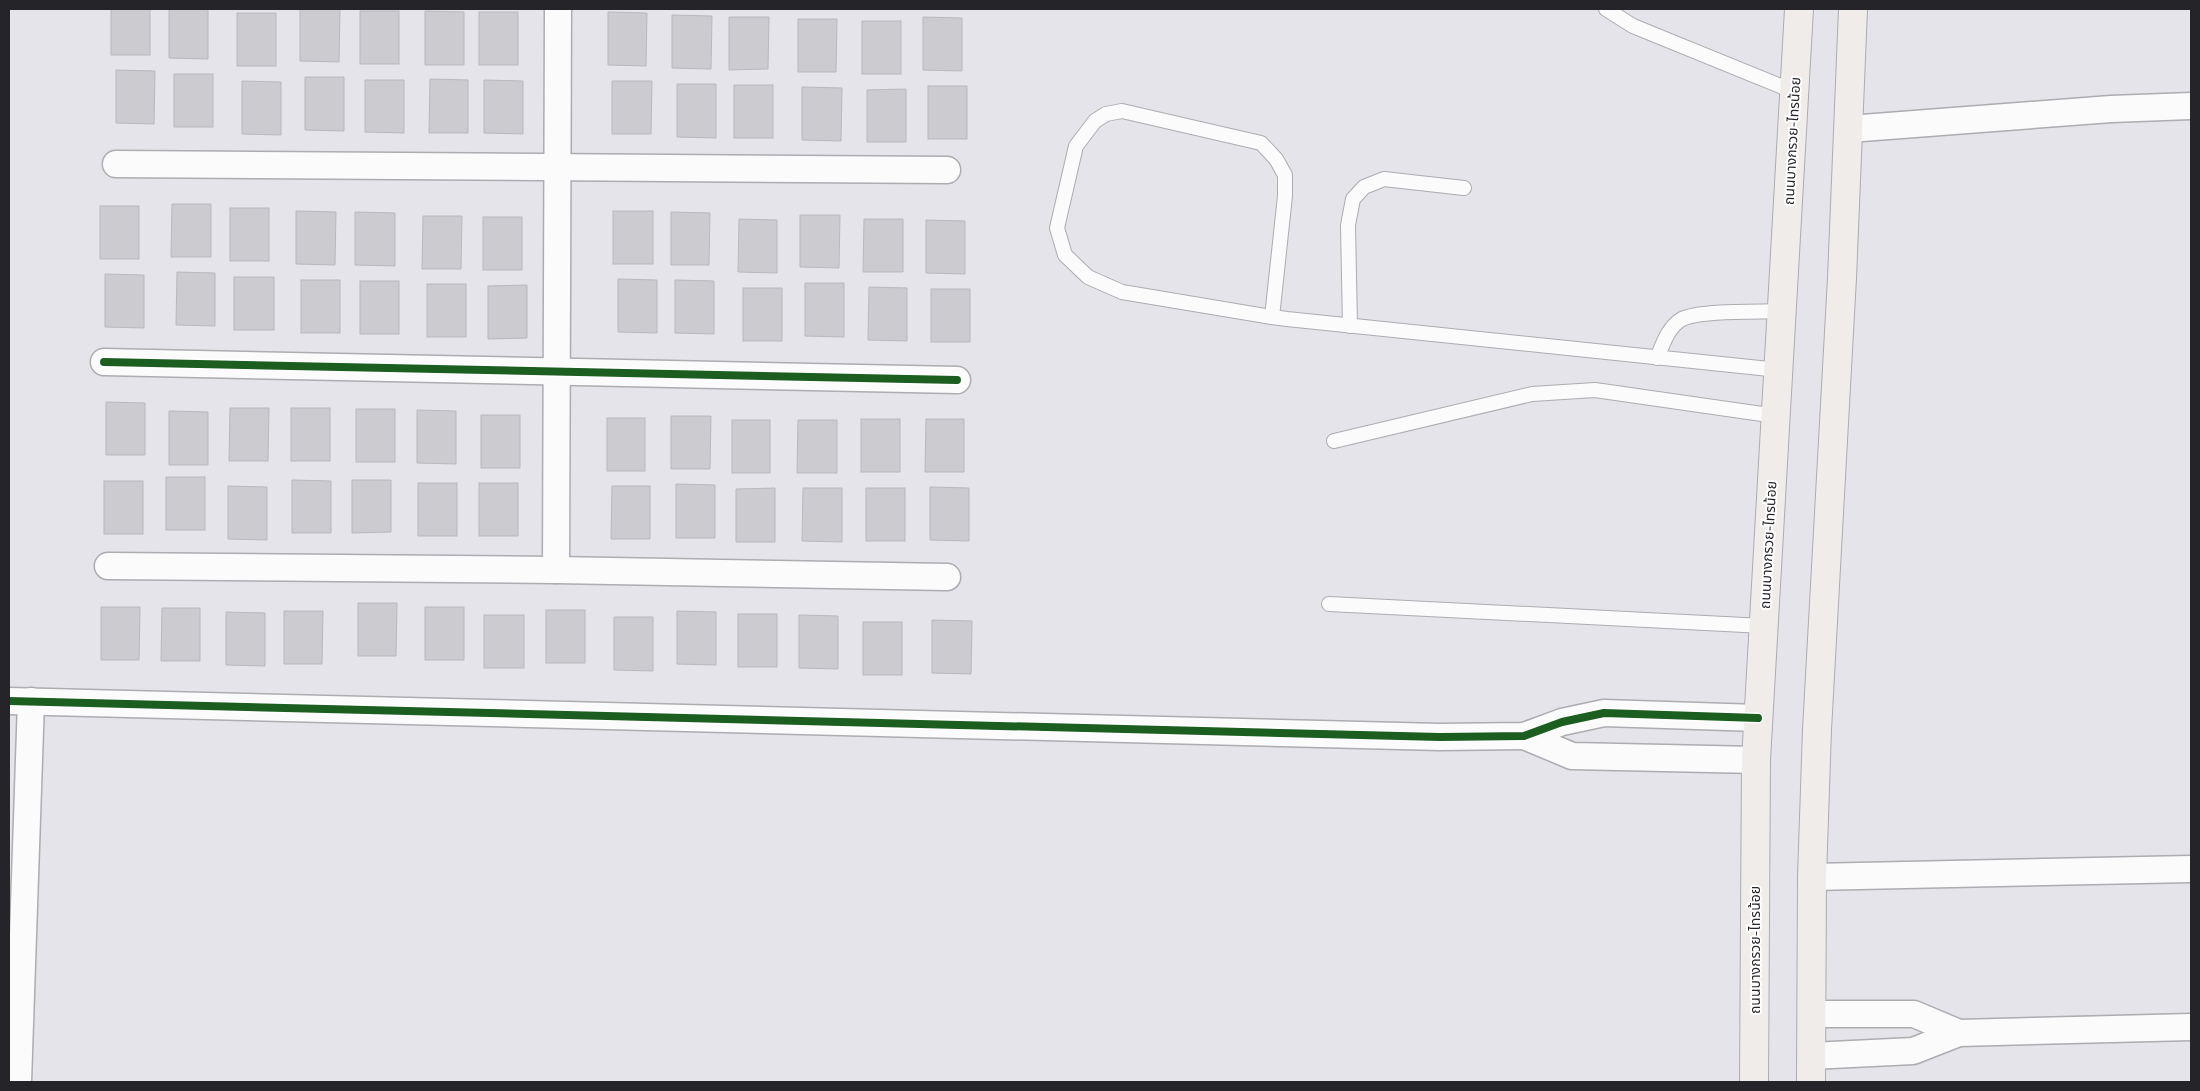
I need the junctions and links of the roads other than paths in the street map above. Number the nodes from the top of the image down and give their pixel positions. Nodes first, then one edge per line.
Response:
1 (558, 9) edge
2 (1606, 9) edge
3 (1799, 9) edge
4 (1853, 9) edge
5 (1795, 92) junction
6 (2191, 106) edge
7 (1849, 128) junction
8 (116, 164) dead end
9 (556, 167) junction
10 (947, 170) dead end
11 (1464, 188) dead end
12 (1782, 311) junction
13 (1272, 317) junction
14 (1350, 326) junction
15 (1657, 358) junction
16 (104, 362) dead end
17 (1779, 370) junction
18 (556, 371) junction
19 (957, 380) dead end
20 (1776, 416) junction
21 (1334, 441) dead end
22 (108, 566) dead end
23 (556, 570) junction
24 (948, 578) dead end
25 (1329, 604) dead end
26 (1764, 626) junction
27 (20, 701) edge
28 (1758, 718) junction
29 (1524, 736) junction
30 (1756, 760) junction
31 (2191, 870) edge
32 (1812, 877) junction
33 (1812, 1014) junction
34 (2191, 1028) edge
35 (1959, 1033) junction
36 (1811, 1069) edge
37 (18, 1082) edge
38 (1754, 1082) edge

1 - 9 street
2 - 5 lane
3 - 5 main road, ถนนบางกรวย-ไทรน้อย
4 - 7 main road
5 - 12 main road, ถนนบางกรวย-ไทรน้อย
6 - 7 street
7 - 32 main road
8 - 9 street
9 - 10 street
9 - 18 street
11 - 14 lane
12 - 15 lane
12 - 17 main road, ถนนบางกรวย-ไทรน้อย
13 - 13 lane
13 - 14 lane
14 - 15 lane
15 - 17 lane
16 - 18 street
17 - 20 main road, ถนนบางกรวย-ไทรน้อย
18 - 19 street
18 - 23 street
20 - 21 lane
20 - 26 main road, ถนนบางกรวย-ไทรน้อย
22 - 23 street
23 - 24 street
25 - 26 lane
26 - 28 main road, ถนนบางกรวย-ไทรน้อย
27 - 29 street
27 - 37 street
28 - 29 street
28 - 30 main road, ถนนบางกรวย-ไทรน้อย
29 - 30 street
30 - 38 main road, ถนนบางกรวย-ไทรน้อย
31 - 32 street
32 - 33 main road
33 - 35 street
33 - 36 main road
34 - 35 street
35 - 36 street

